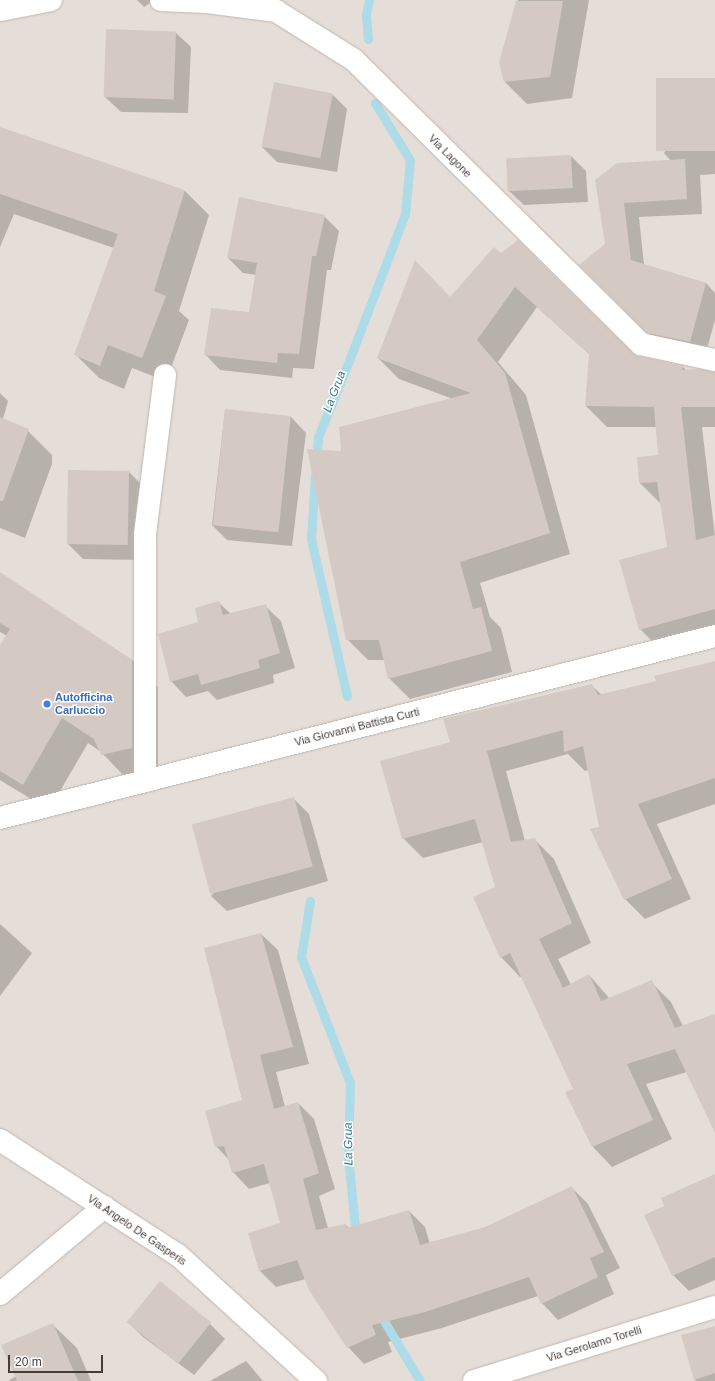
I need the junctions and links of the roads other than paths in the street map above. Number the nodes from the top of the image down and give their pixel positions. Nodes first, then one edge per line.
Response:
1 (52, 0) edge
2 (161, 0) edge
3 (274, 6) edge
4 (0, 10) edge
5 (715, 360) edge
6 (165, 375) dead end
7 (715, 636) edge
8 (145, 781) junction
9 (0, 818) edge
10 (0, 1140) edge
11 (104, 1207) junction
12 (0, 1294) edge
13 (715, 1307) edge
14 (316, 1381) edge
15 (474, 1381) edge

1 - 4 street
2 - 3 street, Via Lagone
3 - 5 street, Via Lagone
6 - 8 street
7 - 8 street, Via Giovanni Battista Curti
8 - 9 street, Via Giovanni Battista Curti
10 - 11 street, Via Angelo De Gasperis
11 - 12 street
11 - 14 street, Via Angelo De Gasperis
13 - 15 street, Via Gerolamo Torelli

